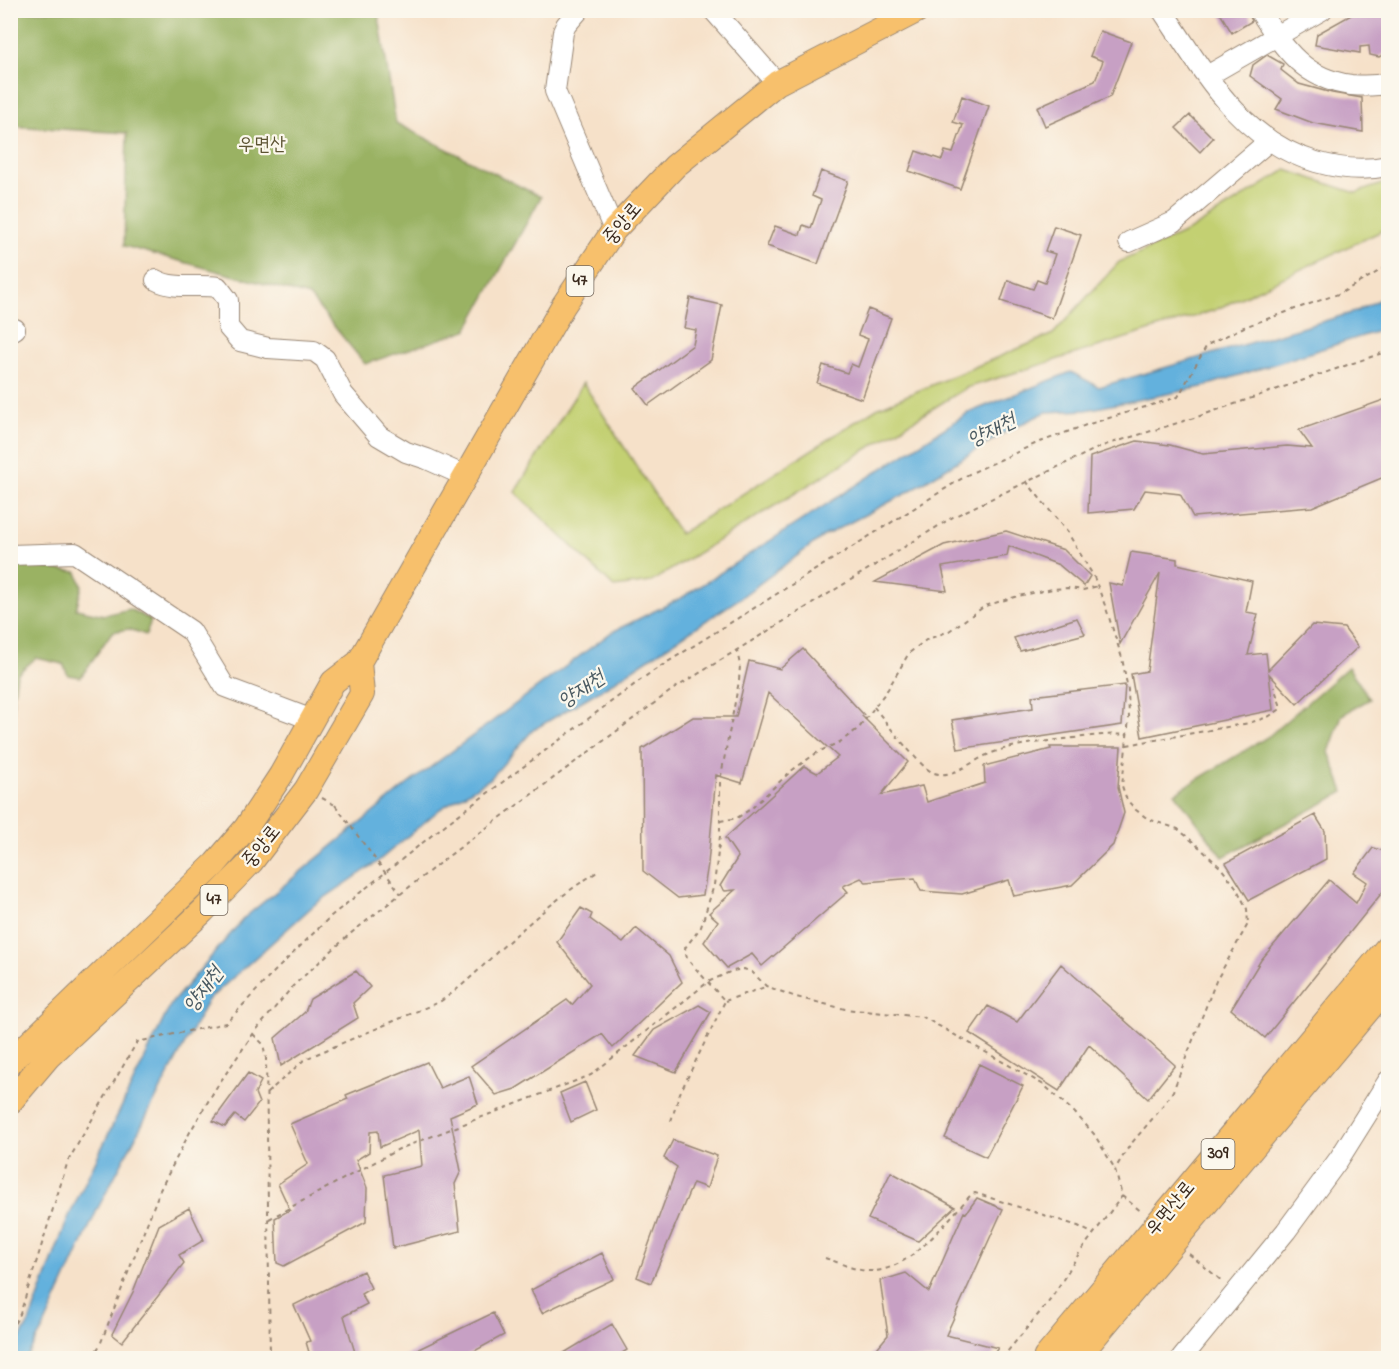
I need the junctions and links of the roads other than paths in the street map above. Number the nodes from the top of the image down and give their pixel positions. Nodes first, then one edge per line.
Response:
1 (713, 10) edge
2 (918, 10) edge
3 (1162, 10) edge
4 (1259, 10) edge
5 (1322, 10) edge
6 (569, 13) edge
7 (1276, 37) junction
8 (1207, 76) junction
9 (777, 83) junction
10 (1389, 84) edge
11 (1269, 141) junction
12 (1389, 166) edge
13 (614, 230) junction
14 (1129, 242) dead end
15 (156, 280) dead end
16 (465, 476) junction
17 (10, 555) edge
18 (359, 662) junction
19 (310, 719) junction
20 (1389, 949) edge
21 (1389, 984) edge
22 (11, 1060) edge
23 (1389, 1081) edge
24 (10, 1102) edge
25 (1047, 1359) edge
26 (1075, 1359) edge
27 (1182, 1359) edge

1 - 9 street
2 - 9 main road, 중앙로 / 47
3 - 8 street
4 - 7 street
5 - 7 street
6 - 13 street
7 - 8 street
7 - 10 street
8 - 11 street
9 - 13 main road, 중앙로 / 47
11 - 12 street
11 - 14 street
13 - 16 main road, 중앙로 / 47
15 - 16 street
16 - 18 main road, 중앙로 / 47
17 - 19 street
18 - 19 main road, 중앙로 / 47
18 - 24 main road, 중앙로 / 47
19 - 22 main road, 중앙로 / 47
20 - 25 highway, 우면산로 / 309
21 - 26 highway, 우면산로 / 309
23 - 27 street

